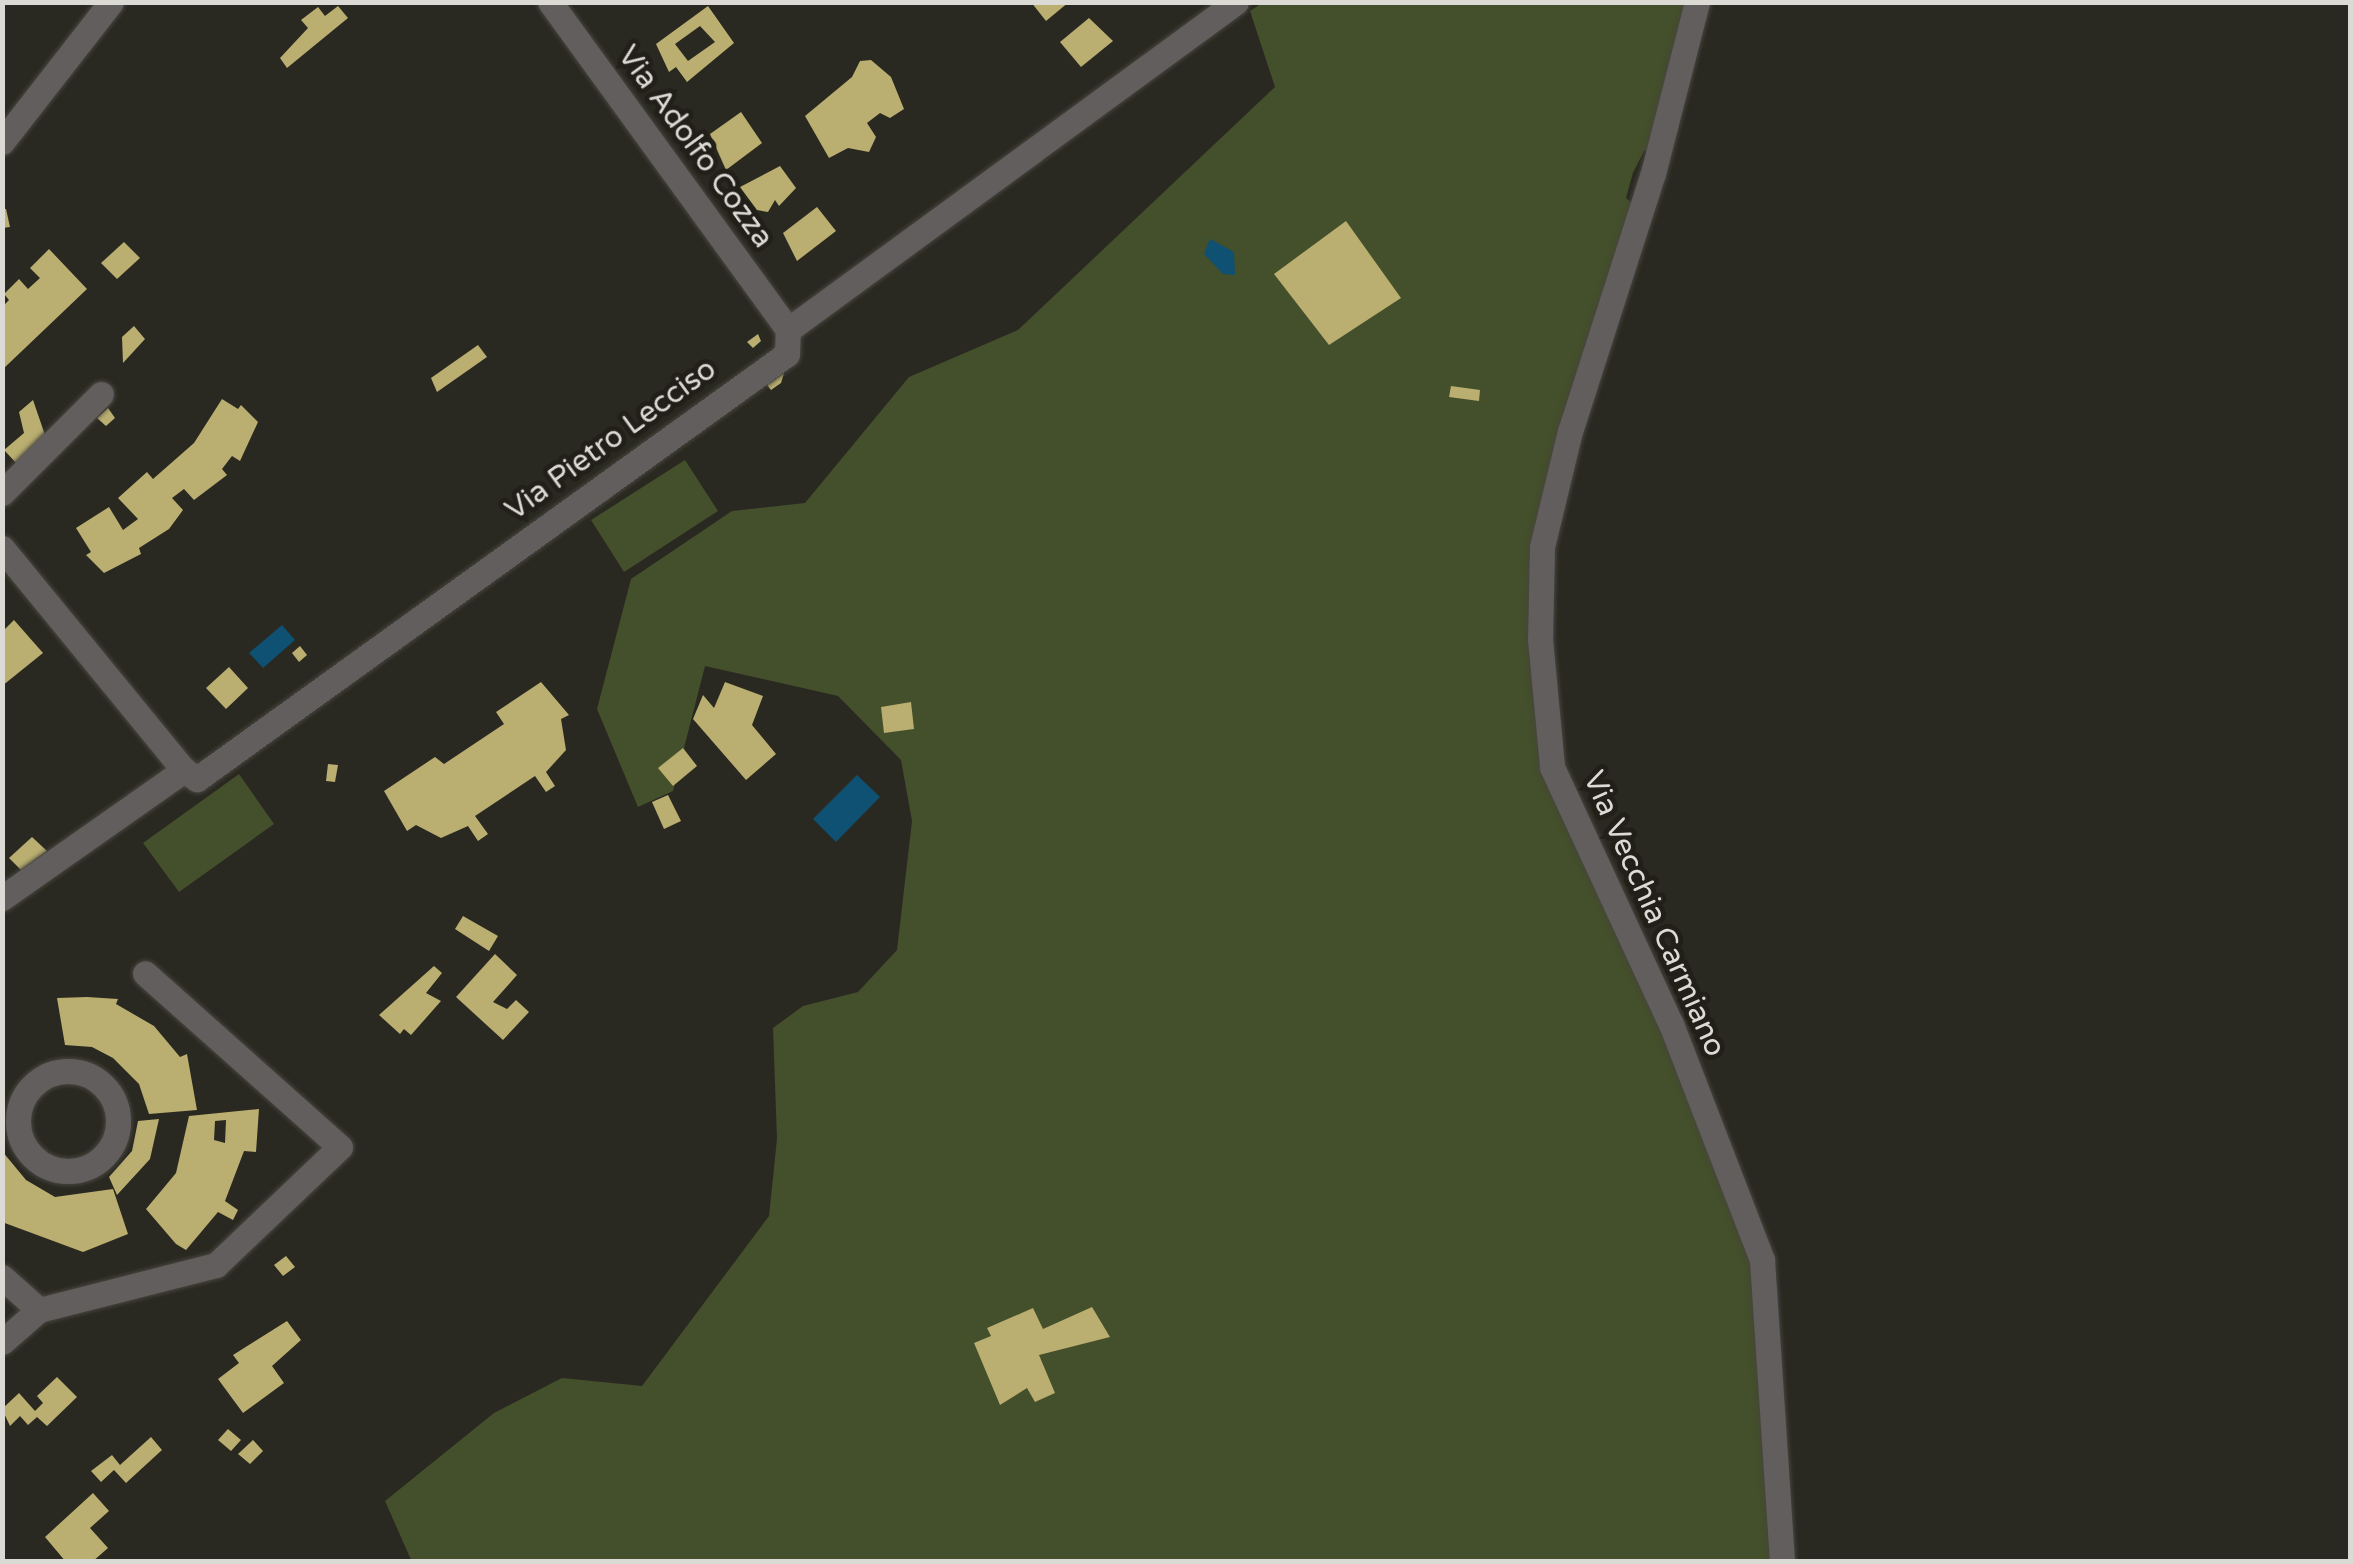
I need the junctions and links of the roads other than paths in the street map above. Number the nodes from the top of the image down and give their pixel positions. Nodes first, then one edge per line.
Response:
1 (111, 2) edge
2 (550, 2) edge
3 (1236, 2) edge
4 (1696, 2) edge
5 (2, 142) edge
6 (788, 330) junction
7 (101, 394) dead end
8 (2, 493) edge
9 (2, 548) edge
10 (184, 770) junction
11 (2, 898) edge
12 (145, 973) dead end
13 (12, 1101) edge
14 (2, 1276) edge
15 (39, 1310) junction
16 (2, 1342) edge
17 (1782, 1562) edge

1 - 5 street
2 - 6 street, Via Adolfo Cozza
3 - 6 street, Via Pietro Lecciso
4 - 17 street, Via Vecchia Carmiano
6 - 10 street, Via Pietro Lecciso
7 - 8 street
9 - 10 street
10 - 11 street, Via Pietro Lecciso
12 - 15 street
13 - 13 street
14 - 15 street
15 - 16 street

